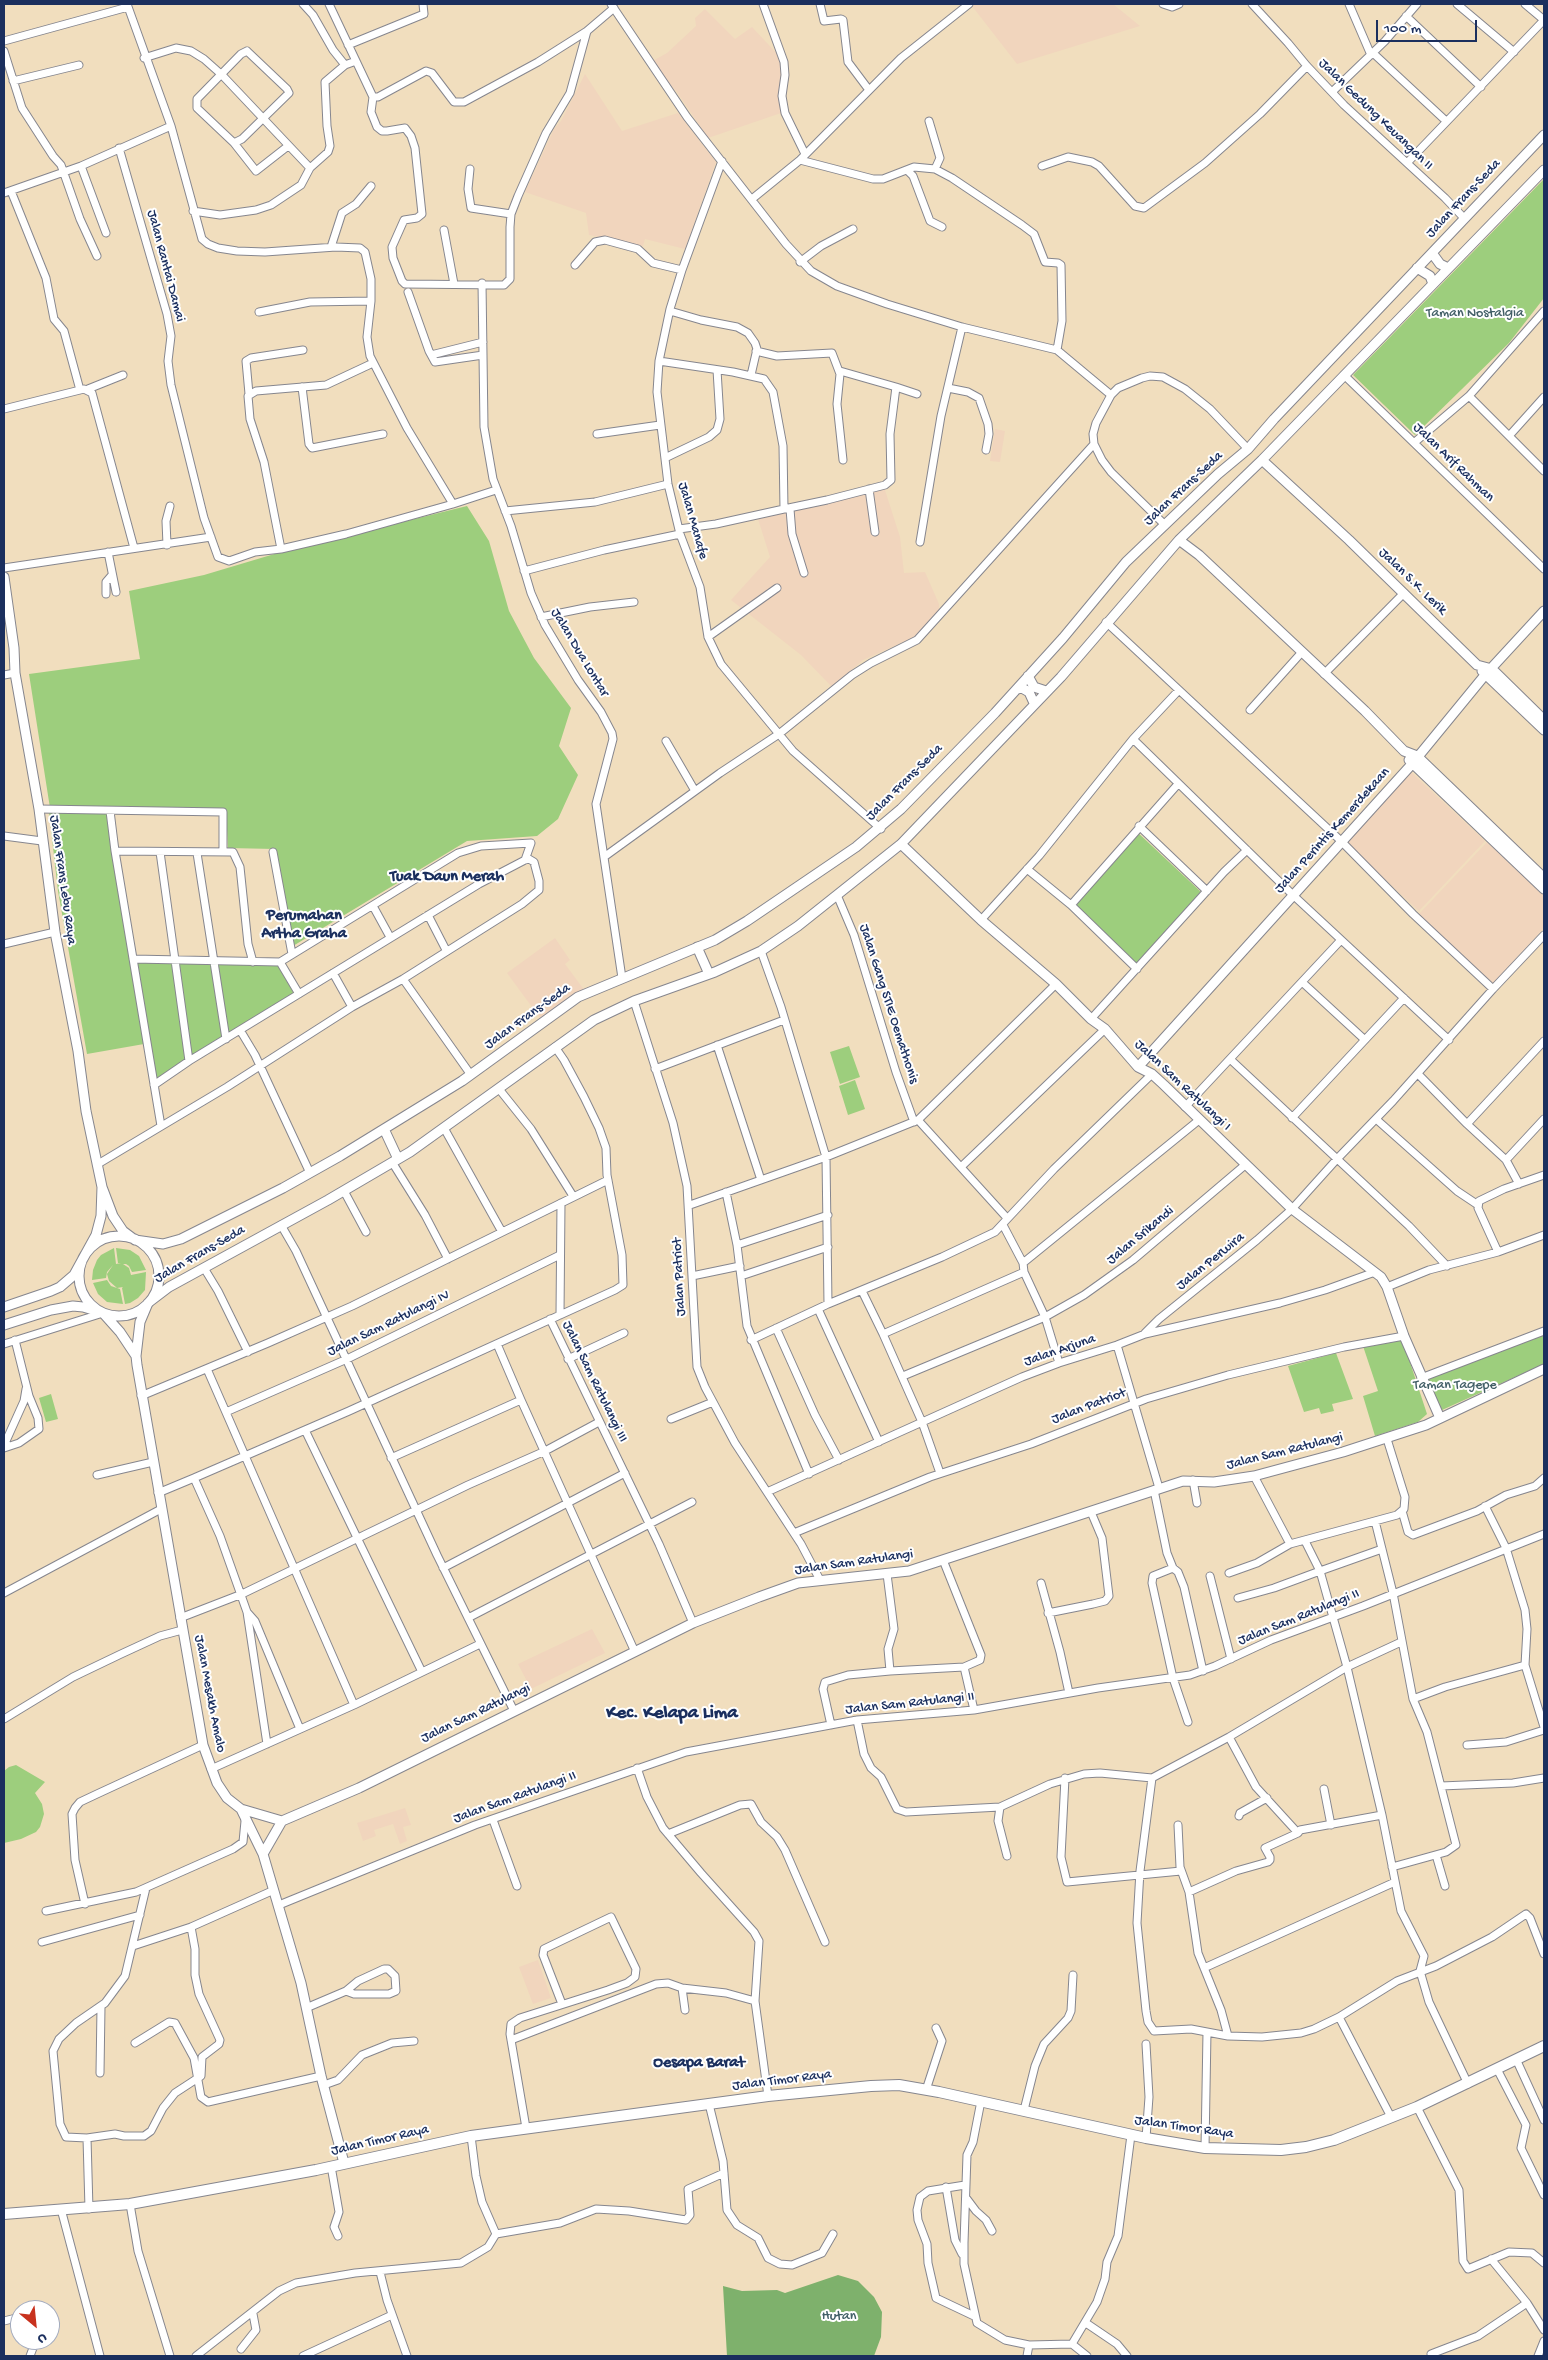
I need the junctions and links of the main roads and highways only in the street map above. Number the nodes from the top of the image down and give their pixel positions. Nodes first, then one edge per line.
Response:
1 (1544, 135) edge
2 (1544, 170) edge
3 (1432, 254) junction
4 (1418, 268) junction
5 (1448, 268) junction
6 (1433, 284) junction
7 (1262, 460) junction
8 (1179, 540) junction
9 (4, 577) edge
10 (6, 611) edge
11 (1544, 611) edge
12 (1489, 672) junction
13 (1028, 676) junction
14 (1018, 689) junction
15 (1046, 691) junction
16 (1034, 703) junction
17 (1544, 720) edge
18 (1544, 730) edge
19 (1414, 760) junction
20 (901, 844) junction
21 (1512, 852) junction
22 (1544, 878) edge
23 (1544, 889) edge
24 (697, 947) junction
25 (709, 974) junction
26 (1138, 1067) junction
27 (384, 1129) junction
28 (395, 1160) junction
29 (102, 1186) junction
30 (134, 1240) junction
31 (84, 1257) junction
32 (148, 1303) junction
33 (4, 1307) edge
34 (103, 1313) junction
35 (4, 1325) edge
36 (136, 1356) junction
37 (1544, 1370) edge
38 (1440, 1418) junction
39 (241, 1809) junction
40 (282, 1822) junction
41 (263, 1854) junction
42 (1544, 2046) edge
43 (344, 2164) junction
44 (4, 2214) edge

1 - 3 main road, Jalan Frans-Seda
2 - 5 main road, Jalan Frans-Seda
3 - 4 main road, Jalan Frans-Seda
3 - 5 main road
4 - 6 main road
4 - 13 main road, Jalan Frans-Seda
5 - 6 main road, Jalan Frans-Seda
6 - 7 main road, Jalan Frans-Seda
7 - 8 main road, Jalan Frans-Seda
7 - 12 main road, Jalan S.K. Lerik
8 - 15 main road, Jalan Frans-Seda
8 - 19 main road
9 - 10 main road, Jalan Frans Lebu Raya
10 - 29 main road, Jalan Frans Lebu Raya
11 - 12 main road, Jalan Perintis Kemerdekaan
12 - 17 main road
12 - 18 main road
12 - 19 main road, Jalan Perintis Kemerdekaan
13 - 14 main road, Jalan Frans-Seda
13 - 15 main road
14 - 16 main road
14 - 24 main road, Jalan Frans-Seda
15 - 16 main road, Jalan Frans-Seda
16 - 20 main road, Jalan Frans-Seda
19 - 21 main road
19 - 26 main road, Jalan Perintis Kemerdekaan
20 - 25 main road, Jalan Frans-Seda
20 - 26 main road, Jalan Sam Ratulangi I
21 - 22 main road
21 - 23 main road
24 - 25 main road
24 - 27 main road, Jalan Frans-Seda
25 - 28 main road, Jalan Frans-Seda
26 - 38 main road, Jalan Sam Ratulangi I
27 - 28 main road
27 - 30 main road, Jalan Frans-Seda
28 - 32 main road, Jalan Frans-Seda
29 - 30 main road, Jalan Frans Lebu Raya
29 - 31 main road, Jalan Frans Lebu Raya
30 - 31 main road
30 - 32 main road
31 - 33 main road
31 - 34 main road
32 - 34 main road
32 - 36 main road, Jalan Mesakh Amalo
34 - 35 main road
34 - 36 main road, Jalan Mesakh Amalo
36 - 39 main road, Jalan Mesakh Amalo
37 - 38 main road, Jalan Sam Ratulangi
38 - 40 main road, Jalan Sam Ratulangi
39 - 40 main road
39 - 41 main road, Jalan Mesakh Amalo
40 - 41 main road
41 - 43 main road, Jalan Mesakh Amalo
42 - 43 highway, Jalan Timor Raya
43 - 44 highway, Jalan Timor Raya

